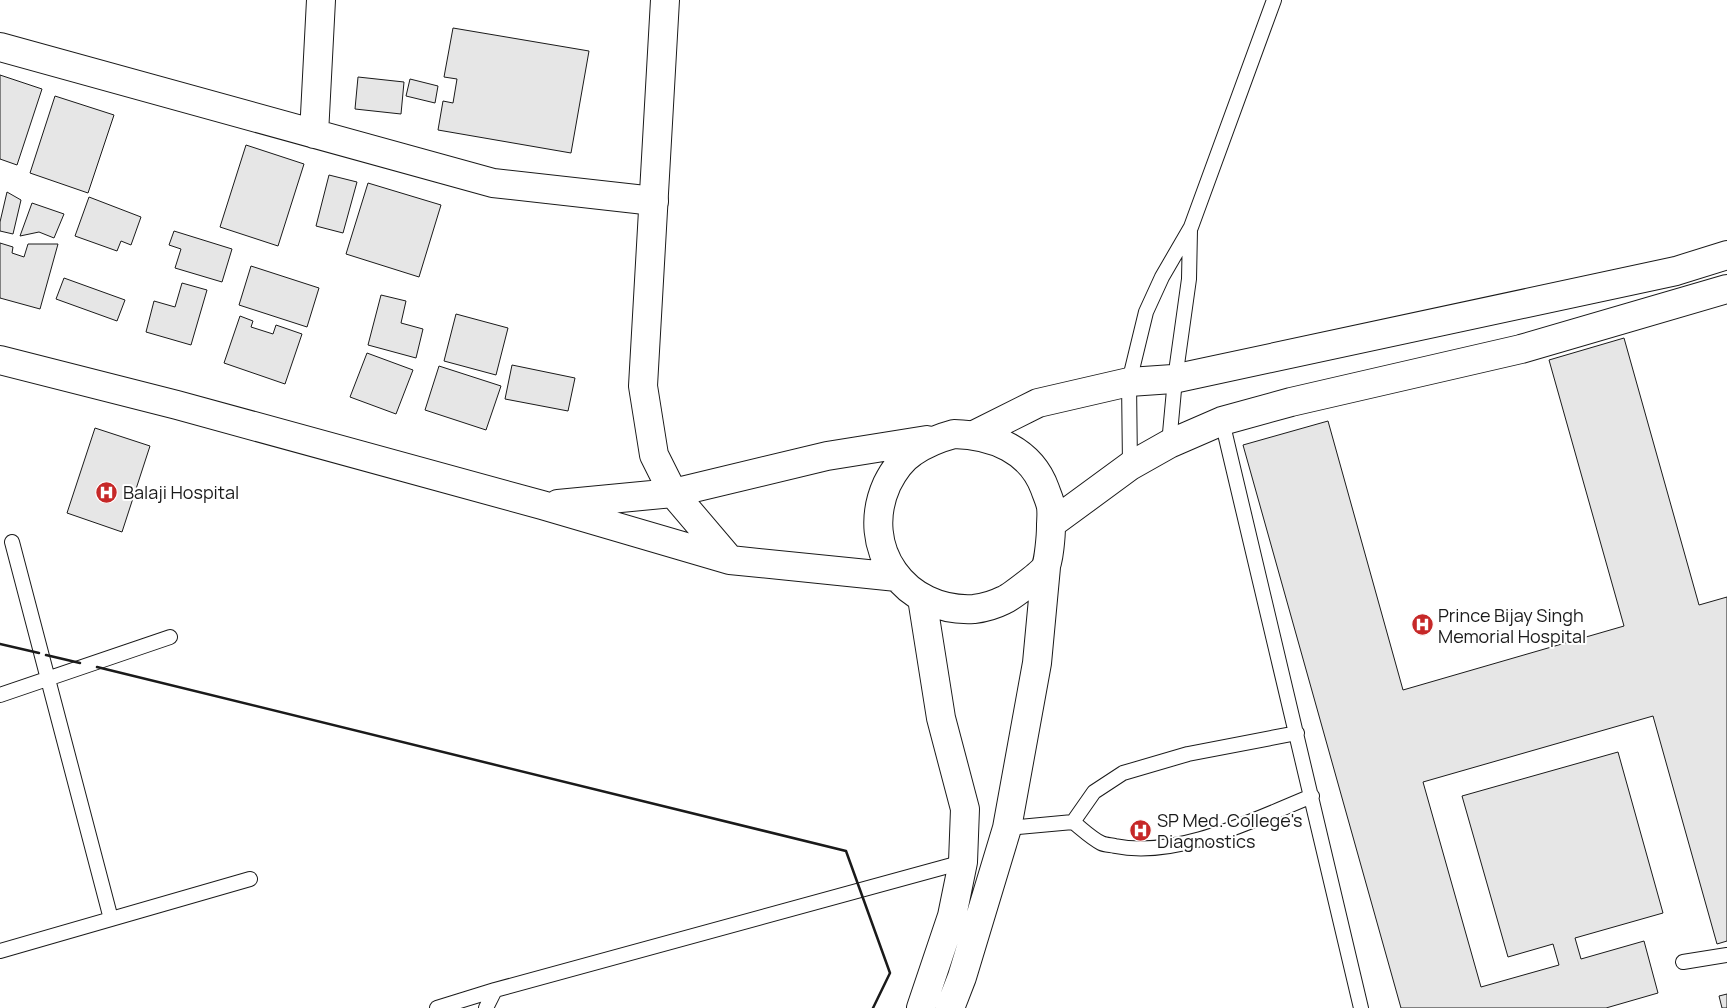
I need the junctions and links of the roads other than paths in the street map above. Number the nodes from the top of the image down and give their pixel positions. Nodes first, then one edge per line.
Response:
1 (321, 0) edge
2 (665, 0) edge
3 (1274, 0) edge
4 (0, 47) edge
5 (314, 134) junction
6 (654, 201) junction
7 (1191, 227) junction
8 (1727, 255) edge
9 (1727, 289) edge
10 (0, 360) edge
11 (1175, 379) junction
12 (1129, 382) junction
13 (1222, 421) junction
14 (974, 435) junction
15 (936, 439) junction
16 (1169, 444) junction
17 (1130, 466) junction
18 (673, 493) junction
19 (542, 505) junction
20 (1051, 524) junction
21 (12, 542) dead end
22 (730, 560) junction
23 (1046, 567) junction
24 (897, 577) junction
25 (922, 598) junction
26 (170, 637) dead end
27 (48, 679) junction
28 (0, 695) edge
29 (1297, 733) junction
30 (1312, 796) junction
31 (1073, 822) junction
32 (1008, 828) junction
33 (998, 857) junction
34 (963, 862) junction
35 (250, 879) dead end
36 (111, 919) junction
37 (0, 951) edge
38 (1727, 955) edge
39 (1683, 962) dead end
40 (495, 990) junction
41 (437, 1008) edge
42 (486, 1008) edge
43 (921, 1008) edge
44 (950, 1008) edge
45 (1361, 1008) edge

1 - 5 street
2 - 6 street
3 - 7 lane
4 - 5 street
5 - 6 street
6 - 18 street
7 - 11 lane
7 - 12 lane
8 - 11 street
9 - 13 street
10 - 19 street
11 - 12 street
11 - 16 lane
12 - 14 street
12 - 17 lane
13 - 16 street
13 - 29 lane
14 - 15 street
14 - 20 street
15 - 18 street
15 - 24 street
16 - 17 street
17 - 20 street
18 - 19 street
18 - 22 street
19 - 22 street
20 - 23 street
21 - 27 lane
22 - 24 street
23 - 25 street
23 - 32 street
24 - 25 street
25 - 34 street
26 - 27 lane
27 - 28 lane
27 - 36 lane
29 - 30 lane
29 - 31 lane
30 - 31 lane
30 - 45 lane
31 - 32 lane
32 - 33 street
33 - 34 street
33 - 44 street
34 - 40 lane
34 - 43 street
35 - 36 lane
36 - 37 lane
38 - 39 lane
40 - 41 lane
40 - 42 lane

